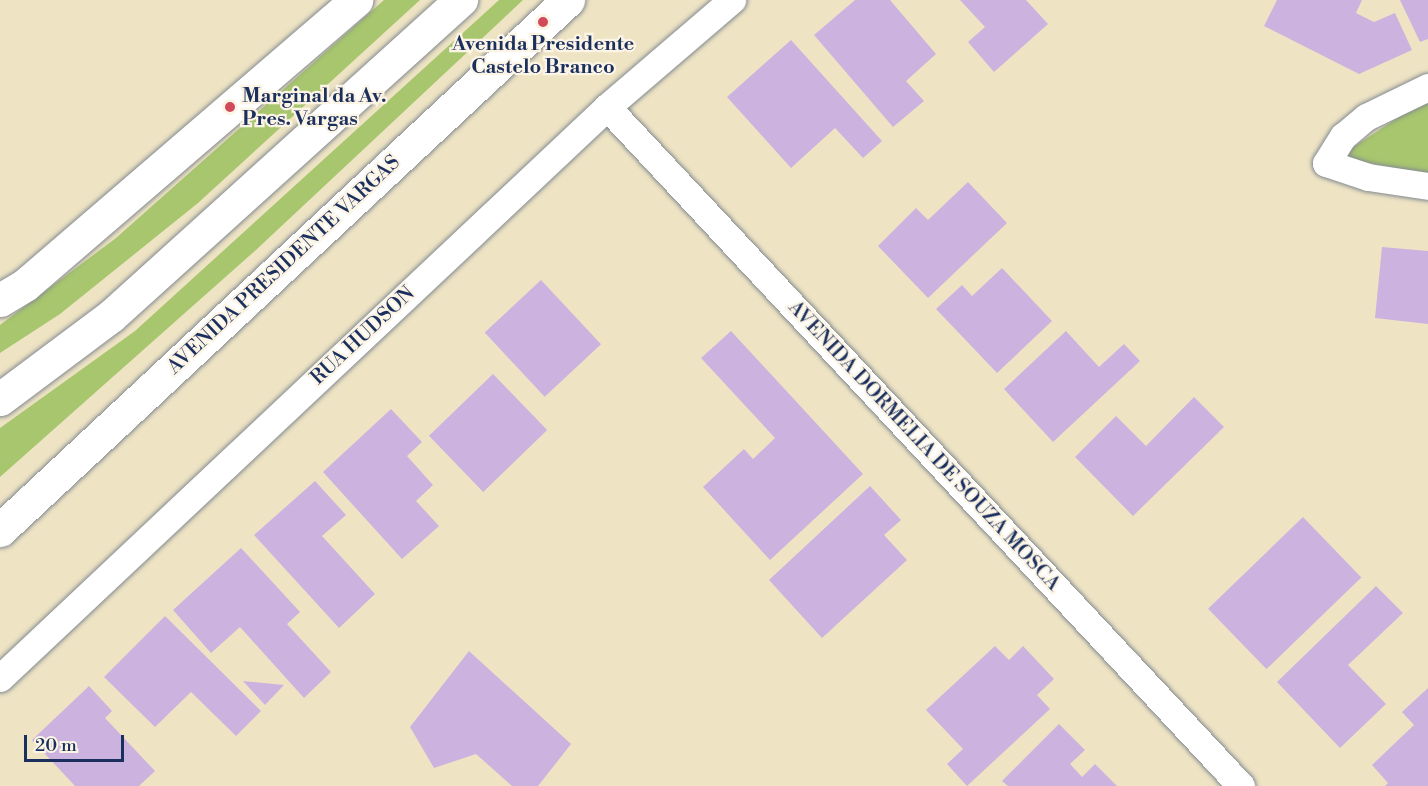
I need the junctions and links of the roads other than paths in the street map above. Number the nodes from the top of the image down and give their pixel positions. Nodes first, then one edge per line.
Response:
1 (356, 0) edge
2 (461, 0) edge
3 (568, 0) edge
4 (732, 0) edge
5 (1428, 87) edge
6 (607, 107) junction
7 (1428, 186) edge
8 (0, 300) edge
9 (0, 399) edge
10 (0, 530) edge
11 (0, 678) edge
12 (1241, 786) edge

1 - 8 main road
2 - 9 main road
3 - 10 main road, AVENIDA PRESIDENTE VARGAS
4 - 6 street, RUA HUDSON
5 - 7 street
6 - 11 street, RUA HUDSON
6 - 12 street, AVENIDA DORMELIA DE SOUZA MOSCA

